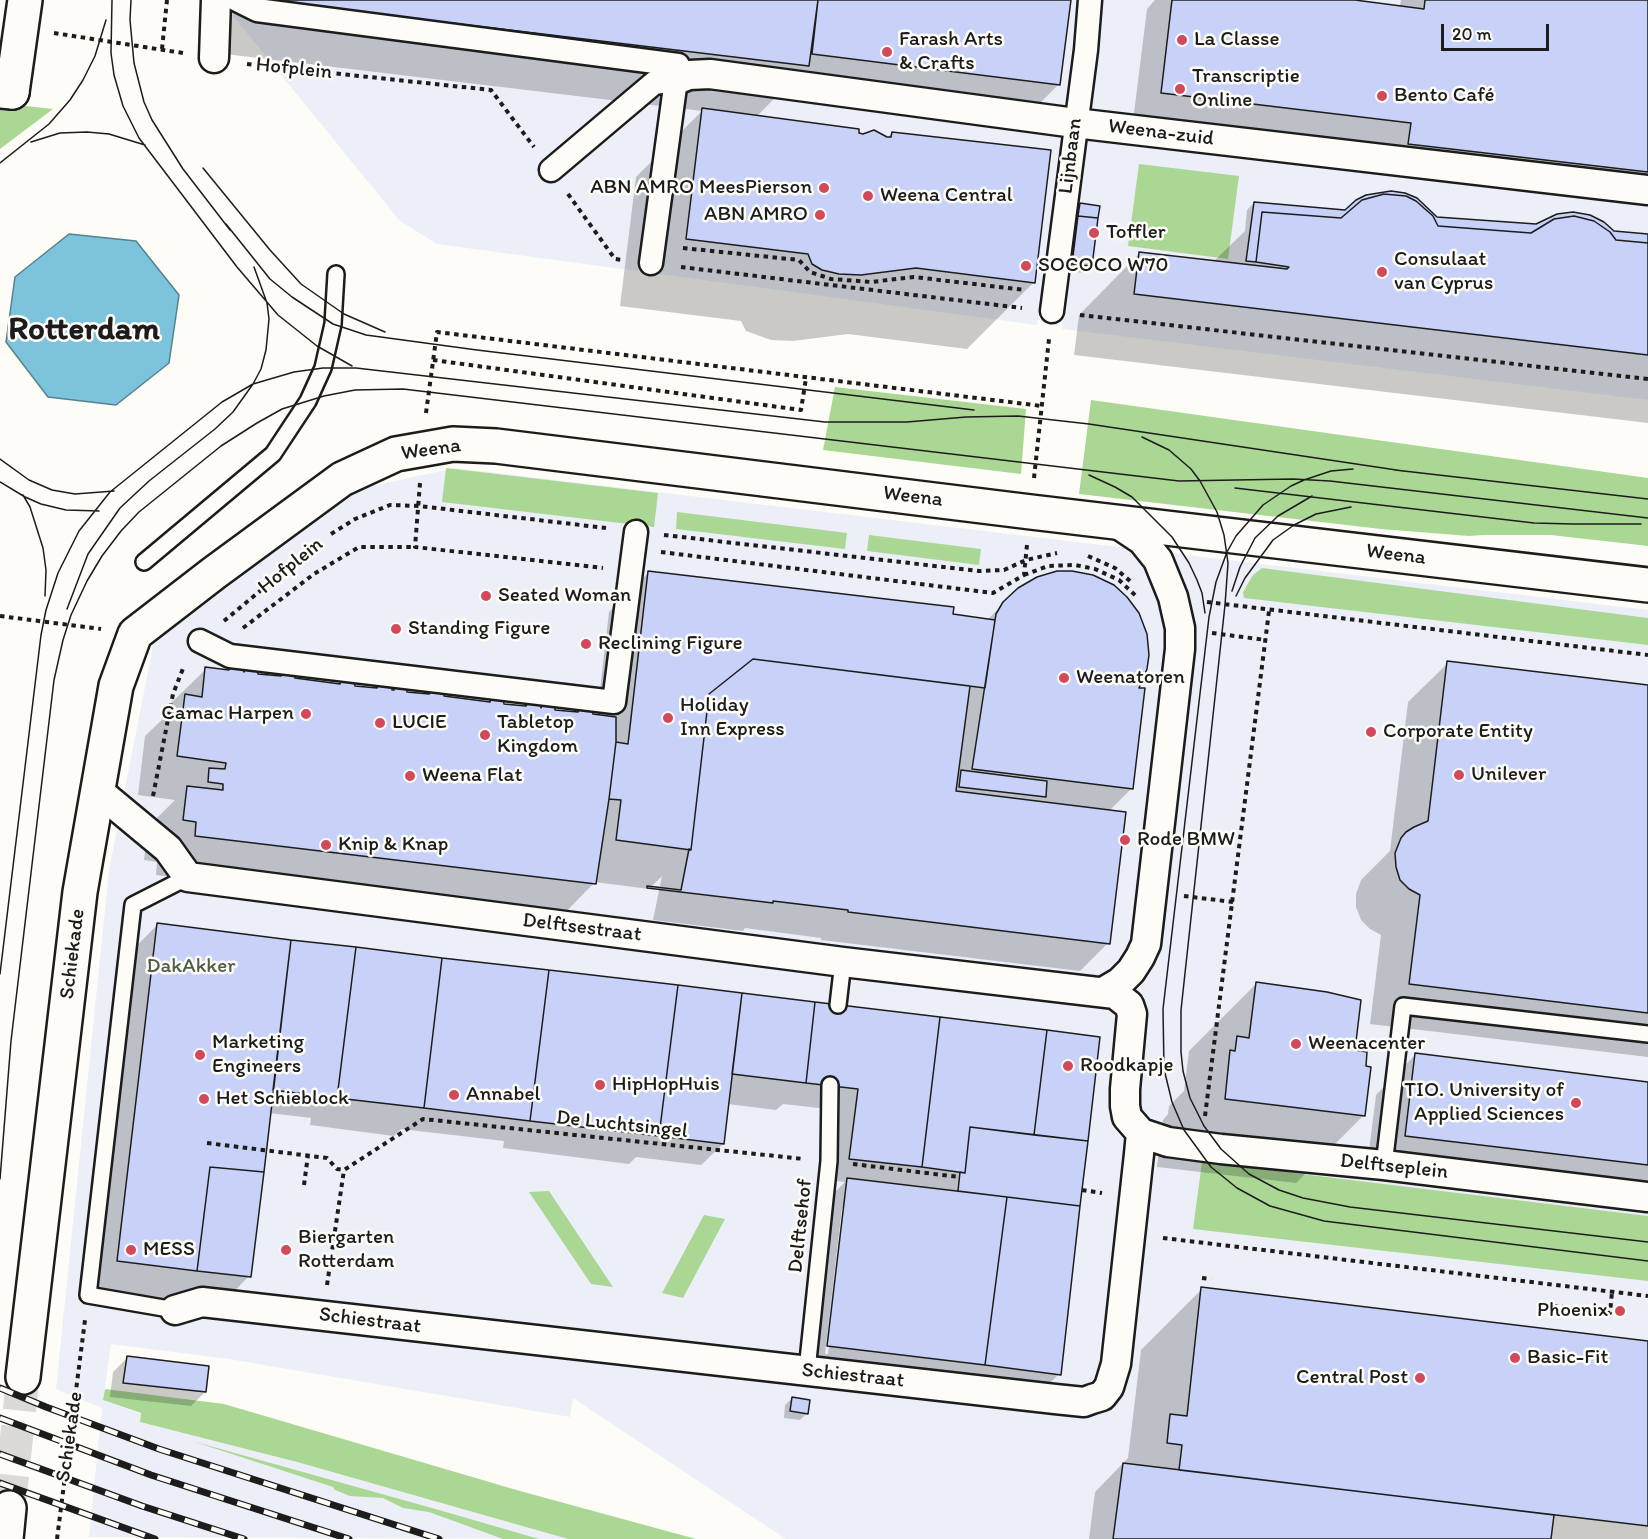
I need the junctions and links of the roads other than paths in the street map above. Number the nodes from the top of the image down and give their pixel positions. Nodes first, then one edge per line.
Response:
1 (216, 0) edge
2 (237, 0) edge
3 (1090, 0) edge
4 (23, 14) edge
5 (214, 58) road end
6 (676, 80) junction
7 (6, 92) edge
8 (1075, 123) junction
9 (551, 170) road end
10 (1648, 190) edge
11 (652, 254) road end
12 (336, 274) dead end
13 (1053, 302) road end
14 (1114, 522) junction
15 (634, 551) road end
16 (144, 562) dead end
17 (214, 573) joint
18 (1648, 585) edge
19 (208, 645) road end
20 (97, 790) junction
21 (188, 877) junction
22 (843, 962) junction
23 (1103, 992) junction
24 (838, 1005) dead end
25 (1648, 1034) edge
26 (830, 1086) dead end
27 (1141, 1133) junction
28 (1384, 1165) junction
29 (1648, 1197) edge
30 (175, 1310) joint
31 (807, 1370) junction
32 (23, 1377) tunnel mouth

1 - 5 street
2 - 6 street
3 - 8 street, Lijnbaan
4 - 7 main road
6 - 8 street, Weena-zuid
6 - 9 street
6 - 11 street
8 - 10 street, Weena-zuid
8 - 13 street, Lijnbaan
12 - 16 lane
14 - 17 main road, Weena
14 - 18 main road, Weena
14 - 23 street
15 - 19 street
17 - 20 main road, Schiekade
20 - 21 street
20 - 32 main road, Schiekade
21 - 22 street, Delftsestraat
21 - 30 lane
22 - 23 street, Delftsestraat
22 - 24 lane
23 - 27 street
25 - 28 lane
26 - 31 lane, Delftsehof
27 - 28 street, Delftseplein
27 - 31 street, Schiestraat
28 - 29 street, Delftseplein
30 - 31 street, Schiestraat

